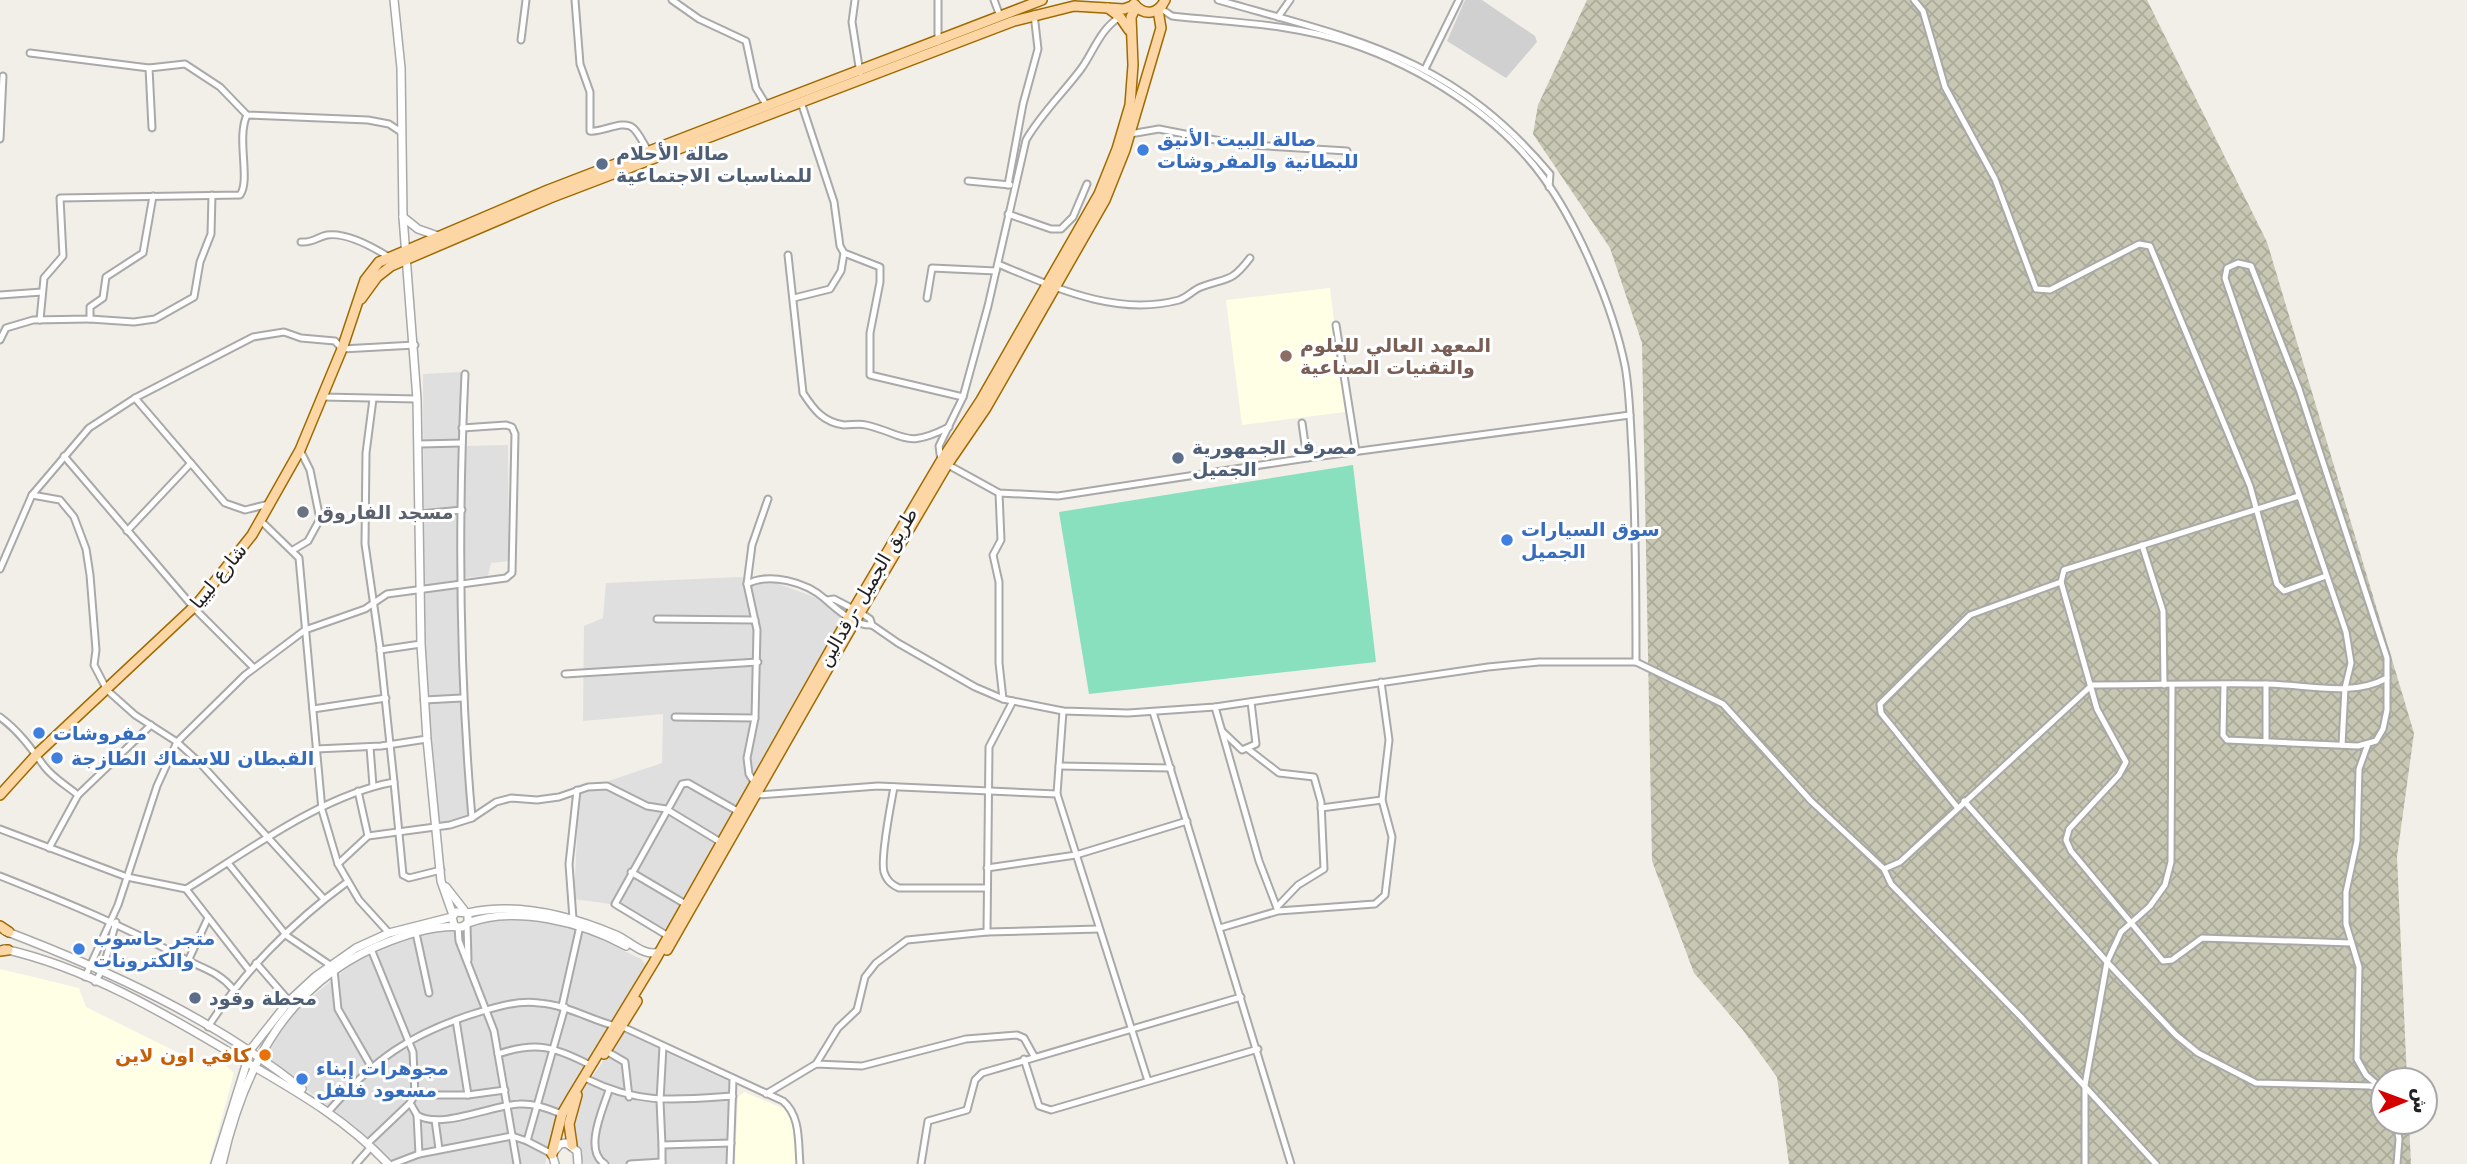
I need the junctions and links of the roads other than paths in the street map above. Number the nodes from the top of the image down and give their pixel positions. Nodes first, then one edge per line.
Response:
1 (394, 0) edge
2 (526, 0) edge
3 (575, 0) edge
4 (672, 0) edge
5 (855, 0) edge
6 (938, 0) edge
7 (994, 0) edge
8 (1042, 0) edge
9 (1218, 0) edge
10 (1290, 0) edge
11 (1459, 0) edge
12 (1914, 0) edge
13 (1134, 4) edge
14 (1103, 6) junction
15 (1161, 6) edge
16 (1034, 14) junction
17 (1001, 17) junction
18 (1013, 17) junction
19 (1120, 17) junction
20 (1278, 17) junction
21 (1349, 39) junction
22 (521, 40) dead end
23 (1131, 40) junction
24 (938, 42) junction
25 (30, 54) dead end
26 (149, 68) junction
27 (1425, 69) junction
28 (860, 73) junction
29 (3, 76) dead end
30 (801, 102) junction
31 (767, 107) junction
32 (247, 114) junction
33 (152, 128) dead end
34 (401, 132) junction
35 (1130, 134) junction
36 (0, 139) edge
37 (1347, 151) dead end
38 (649, 152) junction
39 (968, 181) dead end
40 (1087, 184) dead end
41 (1011, 186) junction
42 (1549, 188) junction
43 (212, 195) junction
44 (153, 196) junction
45 (1008, 214) junction
46 (403, 217) junction
47 (438, 236) junction
48 (301, 242) dead end
49 (844, 253) junction
50 (406, 255) junction
51 (788, 255) dead end
52 (389, 257) junction
53 (1250, 258) dead end
54 (997, 267) junction
55 (1052, 285) junction
56 (42, 292) junction
57 (0, 295) edge
58 (794, 298) junction
59 (928, 298) dead end
60 (357, 303) junction
61 (90, 319) junction
62 (40, 320) junction
63 (1336, 325) dead end
64 (0, 340) edge
65 (415, 345) junction
66 (342, 349) junction
67 (465, 374) dead end
68 (323, 397) junction
69 (963, 397) junction
70 (135, 398) junction
71 (373, 399) junction
72 (417, 399) junction
73 (1630, 415) junction
74 (1302, 423) dead end
75 (950, 426) junction
76 (462, 428) junction
77 (462, 443) junction
78 (419, 444) junction
79 (300, 450) junction
80 (1356, 451) junction
81 (64, 456) junction
82 (1307, 458) junction
83 (191, 463) junction
84 (944, 463) junction
85 (999, 493) junction
86 (32, 495) junction
87 (2299, 496) junction
88 (768, 499) dead end
89 (269, 504) junction
90 (462, 510) junction
91 (2258, 511) junction
92 (420, 514) junction
93 (260, 520) junction
94 (127, 531) junction
95 (2141, 545) junction
96 (293, 550) junction
97 (0, 569) edge
98 (2326, 576) junction
99 (2062, 582) junction
100 (747, 584) junction
101 (461, 585) junction
102 (420, 589) junction
103 (372, 606) junction
104 (194, 608) junction
105 (855, 615) junction
106 (657, 619) dead end
107 (755, 620) junction
108 (305, 630) junction
109 (421, 644) junction
110 (380, 650) junction
111 (758, 662) junction
112 (1636, 662) junction
113 (254, 668) junction
114 (565, 674) dead end
115 (2387, 678) junction
116 (1381, 682) junction
117 (2266, 684) junction
118 (2092, 685) junction
119 (2164, 685) junction
120 (2224, 685) junction
121 (2172, 686) junction
122 (2345, 688) junction
123 (107, 690) junction
124 (386, 698) junction
125 (462, 698) junction
126 (1003, 699) junction
127 (424, 700) junction
128 (1013, 701) junction
129 (1251, 702) junction
130 (1215, 707) junction
131 (313, 709) junction
132 (1063, 711) junction
133 (1153, 712) junction
134 (0, 717) edge
135 (675, 717) dead end
136 (755, 718) junction
137 (151, 725) junction
138 (1221, 730) junction
139 (427, 739) junction
140 (2266, 740) junction
141 (177, 741) junction
142 (391, 744) junction
143 (2368, 744) junction
144 (2342, 745) junction
145 (370, 747) junction
146 (316, 748) junction
147 (1248, 750) junction
148 (38, 753) junction
149 (1059, 766) junction
150 (1171, 768) junction
151 (394, 782) junction
152 (373, 786) junction
153 (894, 787) junction
154 (577, 790) junction
155 (757, 790) junction
156 (358, 791) junction
157 (987, 792) junction
158 (0, 794) edge
159 (1058, 794) junction
160 (78, 795) junction
161 (1382, 800) junction
162 (1964, 801) junction
163 (1957, 807) junction
164 (1321, 808) junction
165 (666, 809) junction
166 (322, 810) junction
167 (740, 813) junction
168 (472, 818) junction
169 (1187, 821) junction
170 (435, 826) junction
171 (0, 829) edge
172 (401, 830) junction
173 (368, 836) junction
174 (264, 837) junction
175 (722, 843) junction
176 (48, 848) junction
177 (1076, 855) junction
178 (228, 863) junction
179 (338, 864) junction
180 (987, 868) junction
181 (1884, 869) junction
182 (441, 870) junction
183 (631, 872) junction
184 (0, 876) edge
185 (127, 877) junction
186 (441, 881) junction
187 (346, 883) junction
188 (987, 888) junction
189 (186, 889) junction
190 (324, 899) junction
191 (687, 905) junction
192 (1277, 909) junction
193 (466, 912) junction
194 (208, 918) junction
195 (573, 919) junction
196 (113, 921) junction
197 (454, 921) junction
198 (2130, 923) junction
199 (467, 924) junction
200 (580, 926) junction
201 (1220, 928) junction
202 (3, 929) edge
203 (1099, 929) junction
204 (987, 932) junction
205 (389, 933) junction
206 (416, 933) junction
207 (287, 936) junction
208 (668, 936) junction
209 (2351, 943) junction
210 (371, 948) junction
211 (3, 950) edge
212 (659, 952) junction
213 (468, 960) junction
214 (188, 961) junction
215 (657, 962) junction
216 (2108, 962) junction
217 (257, 963) junction
218 (91, 964) junction
219 (332, 968) junction
220 (103, 969) junction
221 (249, 970) junction
222 (85, 977) junction
223 (95, 982) junction
224 (233, 989) junction
225 (429, 993) dead end
226 (1241, 997) junction
227 (289, 1001) junction
228 (564, 1007) junction
229 (488, 1010) junction
230 (456, 1020) junction
231 (208, 1027) junction
232 (619, 1027) junction
233 (1130, 1030) junction
234 (407, 1040) junction
235 (663, 1046) junction
236 (556, 1047) junction
237 (251, 1049) junction
238 (1258, 1049) junction
239 (606, 1051) junction
240 (498, 1054) junction
241 (259, 1056) junction
242 (1034, 1056) junction
243 (1024, 1059) junction
244 (246, 1062) junction
245 (816, 1064) junction
246 (590, 1065) junction
247 (254, 1066) junction
248 (372, 1068) junction
249 (2369, 1078) edge
250 (587, 1079) junction
251 (733, 1080) junction
252 (1148, 1081) junction
253 (2085, 1085) junction
254 (2369, 1088) edge
255 (505, 1090) junction
256 (609, 1090) junction
257 (766, 1094) junction
258 (415, 1095) junction
259 (468, 1096) junction
260 (733, 1096) junction
261 (629, 1097) junction
262 (660, 1101) junction
263 (411, 1103) junction
264 (536, 1105) junction
265 (506, 1107) junction
266 (331, 1112) junction
267 (562, 1114) junction
268 (417, 1115) junction
269 (435, 1120) junction
270 (512, 1136) junction
271 (2398, 1136) edge
272 (527, 1141) junction
273 (731, 1143) junction
274 (370, 1145) junction
275 (572, 1145) junction
276 (662, 1145) junction
277 (439, 1149) junction
278 (419, 1154) junction
279 (553, 1160) edge
280 (580, 1162) edge
281 (662, 1163) edge
282 (215, 1164) edge
283 (222, 1164) edge
284 (356, 1164) edge
285 (388, 1164) edge
286 (393, 1164) edge
287 (516, 1164) edge
288 (605, 1164) edge
289 (630, 1164) edge
290 (730, 1164) edge
291 (800, 1164) edge
292 (921, 1164) edge
293 (1291, 1164) edge
294 (2085, 1164) edge
295 (2156, 1164) edge
296 (2397, 1164) edge

1 - 34 street
2 - 22 street
3 - 38 street
4 - 31 street
5 - 28 street
6 - 24 street
7 - 17 street
8 - 18 main road
9 - 20 street
10 - 20 street
11 - 27 street
12 - 91 street
13 - 14 main road
13 - 15 main road
13 - 23 main road, طريق الجميل -رقدالين
14 - 16 main road
14 - 19 main road
15 - 21 street
15 - 35 main road, طريق الجميل -رقدالين
16 - 18 main road
16 - 41 street
17 - 18 main road
17 - 24 main road
18 - 30 main road
19 - 23 main road
19 - 41 street
20 - 21 street
21 - 27 street
21 - 42 street
23 - 55 main road, طريق الجميل -رقدالين
24 - 28 main road
25 - 26 street
26 - 32 street
26 - 33 street
27 - 42 street
28 - 31 main road
29 - 36 street
30 - 49 street
30 - 50 main road
31 - 38 main road
32 - 34 street
32 - 43 street
34 - 46 street
35 - 37 street
35 - 55 main road, طريق الجميل -رقدالين
38 - 47 main road
39 - 41 street
40 - 45 street
41 - 45 street
42 - 73 street
43 - 44 street
43 - 61 street
44 - 56 street
44 - 61 street
45 - 54 street
46 - 47 street
46 - 50 street
47 - 50 main road
48 - 52 street
49 - 58 street
49 - 69 street
50 - 52 main road
50 - 60 main road
50 - 65 street
51 - 58 street
52 - 60 main road
53 - 55 street
54 - 55 street
54 - 59 street
54 - 69 street
55 - 84 main road, طريق الجميل -رقدالين
56 - 57 street
56 - 62 street
58 - 75 street
60 - 66 main road, شارع ليبيا
61 - 62 street
62 - 64 street
63 - 80 street
65 - 66 street
65 - 72 street
66 - 68 main road, شارع ليبيا
66 - 70 street
67 - 76 street
68 - 71 street
68 - 79 main road, شارع ليبيا
69 - 75 street
70 - 81 street
70 - 83 street
71 - 72 street
71 - 103 street
72 - 78 street
73 - 80 street
73 - 112 street
74 - 82 street
75 - 84 street
76 - 77 street
76 - 101 street
77 - 78 street
77 - 90 street
78 - 92 street
79 - 89 main road, شارع ليبيا
79 - 96 street
80 - 82 street
81 - 86 street
81 - 94 street
82 - 85 street
83 - 89 street
83 - 94 street
84 - 85 street
84 - 105 main road, طريق الجميل -رقدالين
85 - 126 street
86 - 97 street
86 - 123 street
87 - 91 street
87 - 98 street
87 - 115 street
88 - 100 street
89 - 93 main road, شارع ليبيا
90 - 92 street
90 - 101 street
91 - 95 street
91 - 98 street
92 - 102 street
93 - 96 street
93 - 104 main road, شارع ليبيا
94 - 104 street
95 - 99 street
95 - 119 street
96 - 108 street
98 - 122 street
99 - 118 street
99 - 163 street
100 - 105 street
100 - 107 street
101 - 102 street
101 - 125 street
102 - 103 street
102 - 109 street
103 - 108 street
103 - 110 street
104 - 113 street
104 - 123 main road, شارع ليبيا
105 - 126 street
105 - 155 main road, طريق الجميل -رقدالين
106 - 107 street
107 - 111 street
108 - 113 street
108 - 131 street
109 - 110 street
109 - 127 street
110 - 124 street
111 - 114 street
111 - 136 street
112 - 116 street
112 - 181 street
113 - 141 street
115 - 122 street
115 - 143 street
116 - 129 street
116 - 161 street
117 - 120 street
117 - 122 street
117 - 140 street
118 - 119 street
118 - 162 street
118 - 198 street
119 - 121 street
120 - 121 street
120 - 140 street
121 - 198 street
122 - 144 street
123 - 137 street
123 - 148 main road, شارع ليبيا
124 - 131 street
124 - 142 street
125 - 127 street
125 - 168 street
126 - 128 street
127 - 139 street
128 - 132 street
128 - 157 street
129 - 130 street
129 - 147 street
130 - 133 street
130 - 138 street
131 - 146 street
132 - 133 street
132 - 149 street
133 - 150 street
134 - 148 street
135 - 136 street
136 - 155 street
137 - 141 street
137 - 160 street
138 - 147 street
138 - 192 street
139 - 142 street
139 - 170 street
140 - 144 street
141 - 174 street
141 - 185 street
142 - 145 street
142 - 151 street
143 - 144 street
143 - 209 street
145 - 146 street
145 - 152 street
146 - 166 street
147 - 164 street
148 - 158 main road, شارع ليبيا
148 - 160 street
149 - 150 street
149 - 159 street
150 - 169 street
151 - 152 street
151 - 172 street
152 - 156 street
153 - 155 street
153 - 157 street
153 - 188 street
154 - 165 street
154 - 168 street
154 - 195 street
155 - 167 main road, طريق الجميل -رقدالين
155 - 215 main road, طريق الجميل -رقدالين
156 - 166 street
156 - 173 street
157 - 159 street
157 - 180 street
159 - 177 street
160 - 176 street
161 - 164 street
161 - 192 street
162 - 163 street
162 - 216 street
163 - 181 street
164 - 192 street
165 - 167 street
165 - 175 street
165 - 183 street
166 - 174 street
166 - 179 street
167 - 175 main road, طريق الجميل -رقدالين
168 - 170 street
169 - 177 street
169 - 201 street
170 - 172 street
170 - 182 street
171 - 176 street
172 - 173 street
172 - 182 street
173 - 179 street
174 - 178 street
174 - 190 street
175 - 191 main road, طريق الجميل -رقدالين
176 - 185 street
177 - 180 street
177 - 203 street
178 - 189 street
178 - 207 street
179 - 187 street
180 - 188 street
181 - 253 street
182 - 186 street
183 - 191 street
183 - 208 street
184 - 196 street
185 - 189 street
185 - 196 street
186 - 193 street
186 - 197 street
187 - 190 street
187 - 205 street
188 - 204 street
189 - 194 street
190 - 207 street
191 - 208 main road, طريق الجميل -رقدالين
192 - 201 street
193 - 195 street
193 - 197 street
193 - 199 street
194 - 214 street
194 - 221 street
195 - 212 street
196 - 214 street
196 - 218 street
196 - 220 street
197 - 199 street
197 - 205 street
197 - 206 street
197 - 213 street
198 - 209 street
198 - 216 street
199 - 200 street
199 - 213 street
200 - 215 street
200 - 228 street
201 - 226 street
202 - 218 street
203 - 204 street
203 - 233 street
204 - 245 street
205 - 219 street
206 - 210 street
206 - 225 street
207 - 217 street
207 - 219 street
208 - 212 main road, طريق الجميل -رقدالين
209 - 249 street
210 - 219 street
210 - 234 street
211 - 222 street
212 - 215 main road, طريق الجميل -رقدالين
213 - 229 street
214 - 224 street
215 - 232 main road, طريق الجميل -رقدالين
216 - 253 street
216 - 254 street
217 - 221 street
217 - 227 street
218 - 220 street
218 - 222 street
219 - 227 street
219 - 241 street
219 - 248 street
220 - 223 street
220 - 231 street
221 - 224 street
222 - 223 street
223 - 244 street
224 - 231 street
226 - 233 street
226 - 238 street
227 - 237 street
228 - 229 street
228 - 232 street
228 - 236 street
229 - 230 street
229 - 240 street
230 - 234 street
230 - 259 street
231 - 237 street
232 - 235 street
232 - 239 main road, طريق الجميل -رقدالين
232 - 246 main road, طريق الجميل -رقدالين
233 - 242 street
233 - 252 street
234 - 248 street
234 - 258 street
235 - 251 street
235 - 262 street
236 - 240 street
236 - 246 street
236 - 264 street
237 - 241 street
237 - 244 street
238 - 252 street
238 - 293 street
239 - 250 main road, طريق الجميل -رقدالين
239 - 261 street
240 - 255 street
241 - 247 street
241 - 266 street
242 - 243 street
242 - 245 street
243 - 252 street
243 - 292 street
244 - 247 street
244 - 282 street
245 - 257 street
246 - 267 main road, طريق الجميل -رقدالين
247 - 266 street
247 - 283 street
248 - 266 street
250 - 256 street
250 - 275 main road, طريق الجميل -رقدالين
251 - 257 street
251 - 260 street
253 - 294 street
253 - 295 street
255 - 259 street
255 - 265 street
256 - 261 street
256 - 288 street
257 - 291 street
258 - 259 street
258 - 263 street
260 - 262 street
260 - 273 street
261 - 262 street
262 - 276 street
263 - 268 street
263 - 274 street
264 - 265 street
264 - 267 street
264 - 272 street
265 - 269 street
265 - 270 street
266 - 274 street
267 - 279 main road, طريق الجميل -رقدالين
268 - 269 street
268 - 278 street
269 - 277 street
270 - 272 street
270 - 277 street
270 - 287 street
271 - 296 street
272 - 279 street
273 - 276 street
273 - 290 street
274 - 284 street
274 - 285 street
275 - 279 street
275 - 280 street
276 - 281 street
277 - 278 street
278 - 286 street
281 - 289 street

